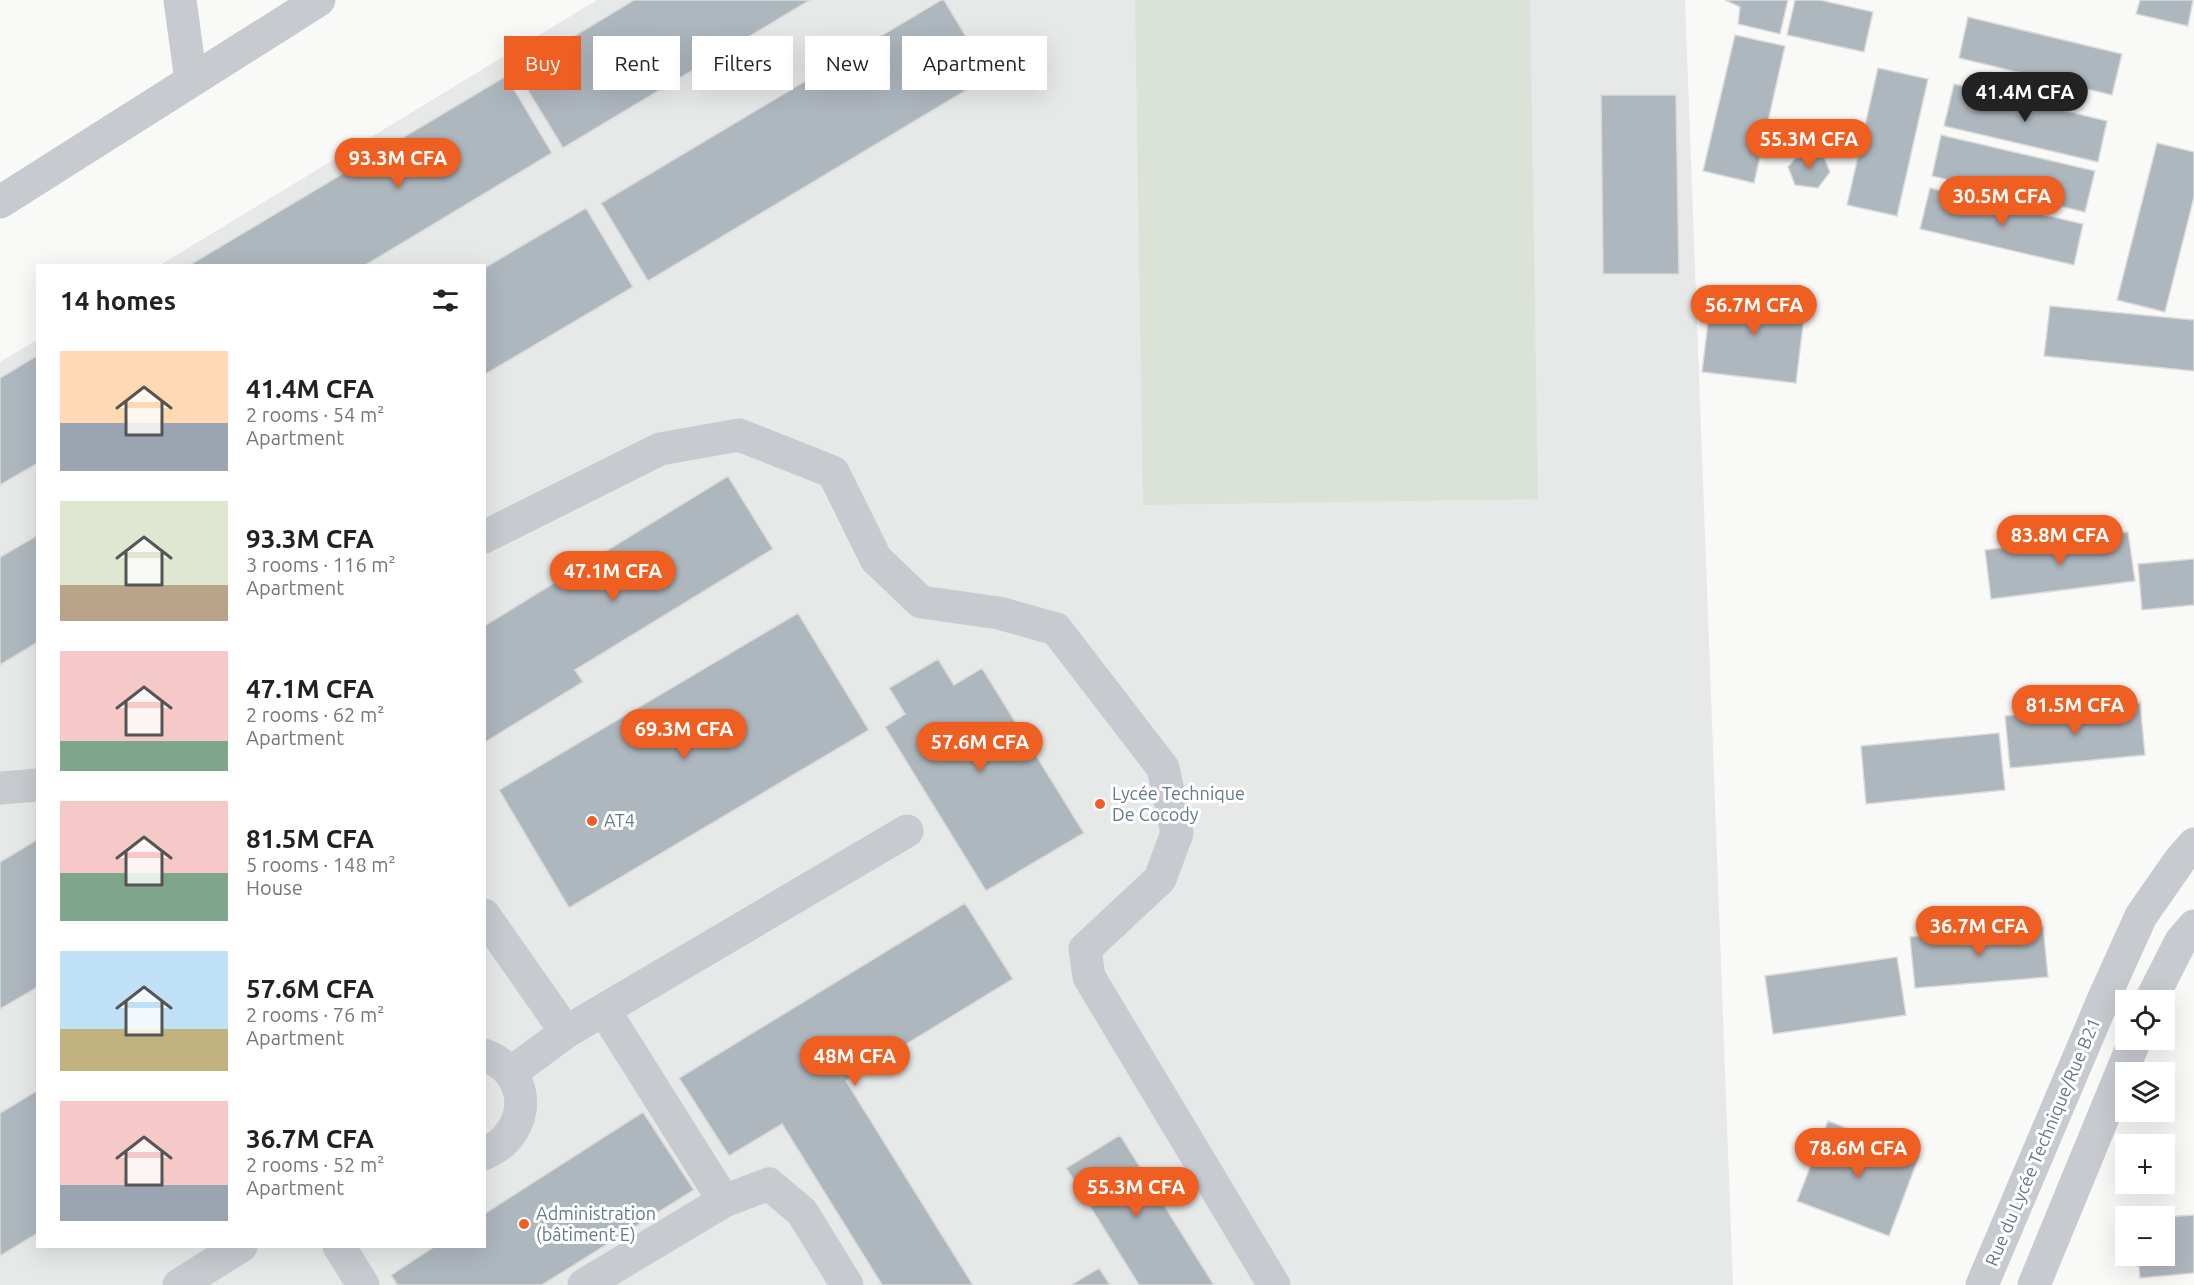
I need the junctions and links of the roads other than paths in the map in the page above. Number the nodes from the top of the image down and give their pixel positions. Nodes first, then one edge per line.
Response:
1 (180, 0) edge
2 (319, 0) edge
3 (191, 81) junction
4 (0, 202) edge
5 (486, 536) edge
6 (36, 785) edge
7 (0, 788) edge
8 (907, 831) dead end
9 (2194, 844) edge
10 (2141, 916) junction
11 (486, 918) edge
12 (2190, 938) edge
13 (2157, 990) edge
14 (604, 1010) junction
15 (566, 1032) junction
16 (2131, 1050) edge
17 (486, 1056) edge
18 (512, 1072) junction
19 (486, 1153) edge
20 (724, 1201) junction
21 (238, 1248) edge
22 (340, 1248) edge
23 (179, 1285) edge
24 (363, 1285) edge
25 (584, 1285) edge
26 (847, 1285) edge
27 (1274, 1285) edge
28 (1982, 1285) edge
29 (2034, 1285) edge

1 - 3 street
2 - 3 street
3 - 4 street
5 - 27 street
6 - 7 street
8 - 14 street
9 - 10 street, Rue du Lycée Technique/Rue B21
10 - 12 street
10 - 28 street, Rue du Lycée Technique/Rue B21
11 - 15 street
12 - 13 street
14 - 15 street
14 - 20 street
15 - 18 street
16 - 29 street
17 - 18 street
18 - 19 street
20 - 25 street
20 - 26 street
21 - 23 street
22 - 24 street

